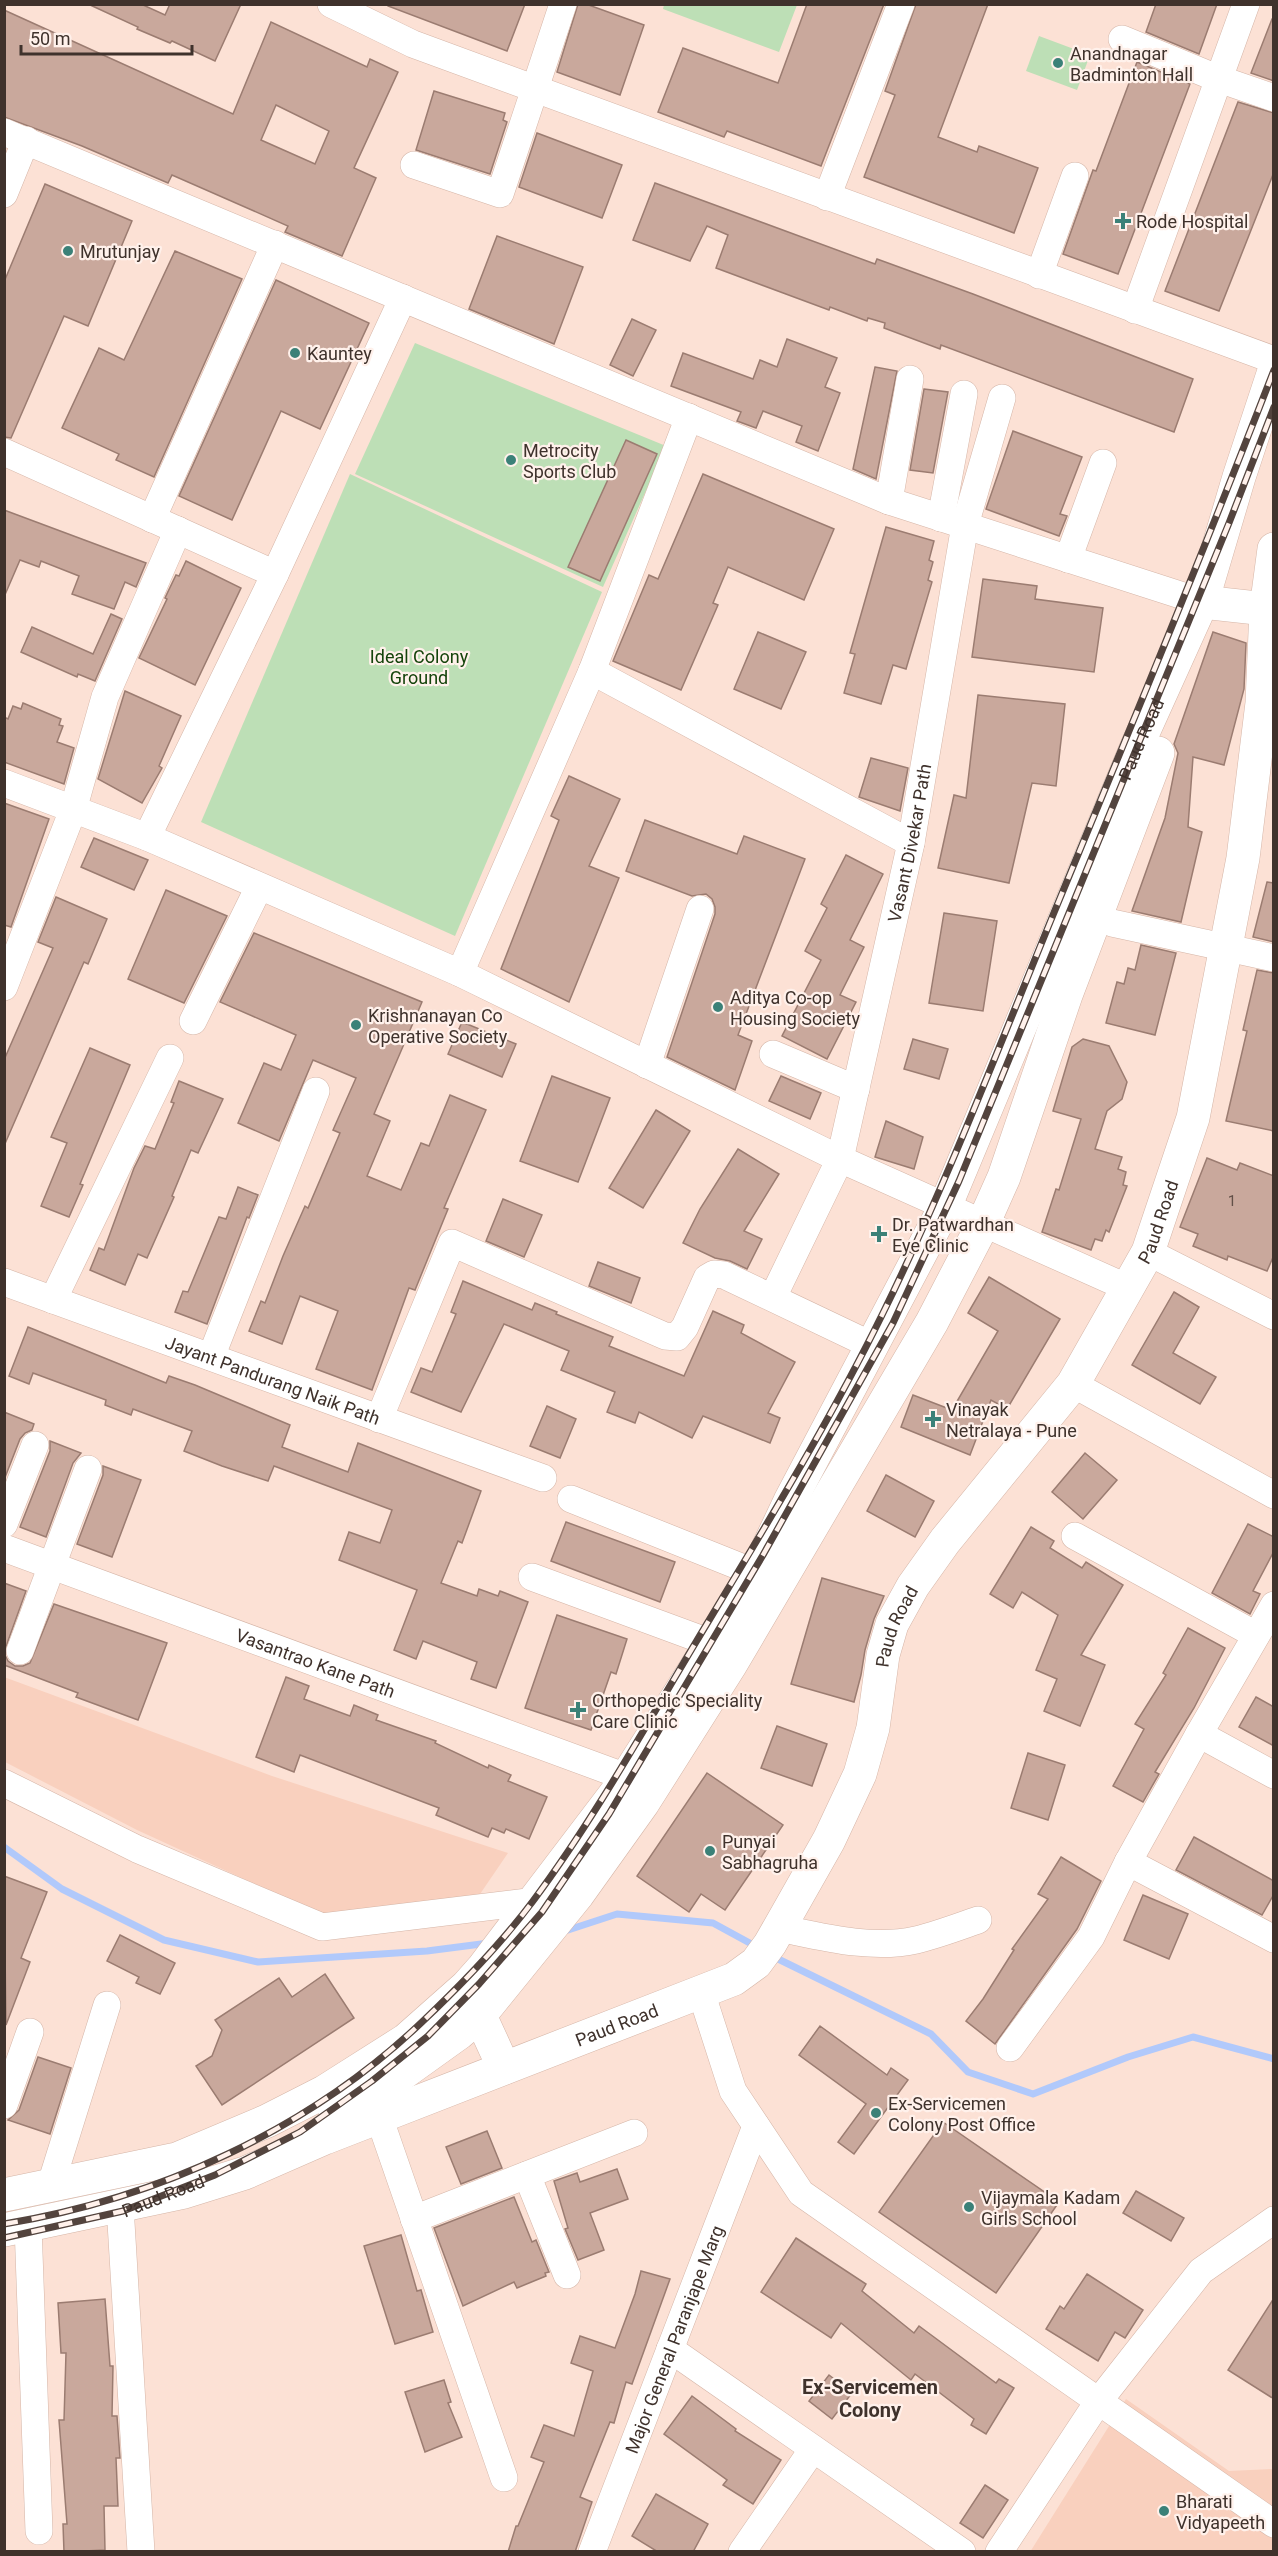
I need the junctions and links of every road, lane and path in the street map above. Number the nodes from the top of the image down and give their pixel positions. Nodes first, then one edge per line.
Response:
1 (331, 4) edge
2 (563, 4) edge
3 (901, 4) edge
4 (1246, 4) edge
5 (1122, 39) dead end
6 (1219, 79) junction
7 (536, 89) junction
8 (1274, 98) edge
9 (15, 136) edge
10 (414, 165) dead end
11 (1075, 176) dead end
12 (4, 194) edge
13 (827, 197) junction
14 (275, 244) junction
15 (1039, 275) junction
16 (403, 298) junction
17 (1134, 310) junction
18 (1274, 360) edge
19 (1274, 371) edge
20 (910, 379) dead end
21 (964, 394) dead end
22 (1002, 398) dead end
23 (689, 417) junction
24 (4, 452) edge
25 (1103, 463) dead end
26 (889, 501) junction
27 (152, 519) junction
28 (953, 521) junction
29 (178, 530) junction
30 (1274, 549) edge
31 (1068, 559) junction
32 (275, 574) junction
33 (1211, 603) junction
34 (1266, 609) junction
35 (592, 671) junction
36 (1268, 705) edge
37 (4, 783) edge
38 (73, 810) junction
39 (147, 837) junction
40 (910, 843) junction
41 (259, 887) junction
42 (700, 909) dead end
43 (1112, 923) dead end
44 (1226, 948) junction
45 (1274, 958) edge
46 (460, 973) junction
47 (4, 987) edge
48 (193, 1021) dead end
49 (773, 1054) dead end
50 (170, 1058) dead end
51 (647, 1065) junction
52 (856, 1089) junction
53 (316, 1091) dead end
54 (840, 1159) junction
55 (945, 1207) junction
56 (983, 1224) junction
57 (1148, 1252) junction
58 (4, 1282) edge
59 (1128, 1288) junction
60 (773, 1297) junction
61 (53, 1300) junction
62 (1274, 1316) edge
63 (873, 1346) junction
64 (211, 1357) junction
65 (1073, 1384) junction
66 (379, 1419) junction
67 (35, 1445) dead end
68 (88, 1469) dead end
69 (543, 1478) dead end
70 (1274, 1495) edge
71 (571, 1499) dead end
72 (4, 1524) edge
73 (1075, 1536) dead end
74 (4, 1548) edge
75 (52, 1566) junction
76 (756, 1573) junction
77 (532, 1577) dead end
78 (1274, 1605) edge
79 (1256, 1635) junction
80 (711, 1643) junction
81 (20, 1651) dead end
82 (1199, 1734) junction
83 (1274, 1775) edge
84 (626, 1777) junction
85 (4, 1783) edge
86 (1128, 1862) junction
87 (540, 1910) junction
88 (978, 1920) dead end
89 (1274, 1940) edge
90 (768, 1945) junction
91 (476, 1990) junction
92 (701, 1992) junction
93 (107, 2005) dead end
94 (30, 2032) dead end
95 (1010, 2048) dead end
96 (504, 2068) junction
97 (4, 2105) edge
98 (379, 2117) junction
99 (756, 2126) junction
100 (634, 2133) dead end
101 (527, 2175) junction
102 (50, 2187) junction
103 (4, 2195) edge
104 (120, 2206) junction
105 (414, 2219) junction
106 (1274, 2220) edge
107 (16, 2228) edge
108 (567, 2275) dead end
109 (669, 2349) junction
110 (1098, 2402) junction
111 (813, 2449) junction
112 (504, 2478) dead end
113 (1274, 2524) edge
114 (39, 2531) dead end
115 (141, 2552) edge
116 (592, 2552) edge
117 (742, 2552) edge
118 (962, 2552) edge
119 (999, 2552) edge

1 - 7 street
2 - 7 street
3 - 13 street
4 - 6 street
5 - 6 street
6 - 8 street
6 - 17 street
7 - 10 street
7 - 13 street
9 - 12 street
9 - 14 street
11 - 15 street
13 - 15 street
14 - 16 street
14 - 27 street
15 - 17 street
16 - 23 street
16 - 32 street
17 - 18 street
19 - 33 main road, Paud Road
20 - 26 street
21 - 28 street
22 - 28 street
23 - 26 street
23 - 35 street
24 - 27 street
25 - 31 street
26 - 28 street
27 - 29 street
28 - 31 street
28 - 40 street, Vasant Divekar Path
29 - 32 street
29 - 38 street
30 - 34 main road, Paud Road
31 - 33 street
32 - 39 street
33 - 34 main road
33 - 55 main road, Paud Road
33 - 56 main road
34 - 36 main road, Paud Road
35 - 40 street
35 - 46 street
36 - 44 main road, Paud Road
37 - 38 street
38 - 39 street
38 - 47 street
39 - 41 street
40 - 52 street, Vasant Divekar Path
41 - 46 street
41 - 48 street
42 - 51 street
43 - 44 street
44 - 45 street
44 - 57 main road, Paud Road
46 - 51 street
49 - 52 street
50 - 61 street
51 - 54 street
52 - 54 street, Vasant Divekar Path
53 - 64 street
54 - 55 street
54 - 60 street, Vasant Divekar Path
55 - 56 street
55 - 63 main road, Paud Road
56 - 59 street
56 - 87 main road
57 - 59 main road, Paud Road
57 - 62 street
58 - 61 street, Jayant Pandurang Naik Path
59 - 65 main road, Paud Road
60 - 63 street
60 - 66 street
61 - 64 street, Jayant Pandurang Naik Path
63 - 76 main road, Paud Road
64 - 66 street, Jayant Pandurang Naik Path
65 - 70 street
65 - 90 main road, Paud Road
66 - 69 street, Jayant Pandurang Naik Path
67 - 72 street
68 - 75 street
71 - 76 street
73 - 79 street
74 - 75 street, Vasantrao Kane Path
75 - 81 street
75 - 84 street, Vasantrao Kane Path
76 - 80 main road, Paud Road
77 - 80 street
78 - 79 street
79 - 82 street
80 - 84 main road, Paud Road
82 - 83 street
82 - 86 street
84 - 87 main road, Paud Road
85 - 87 street
86 - 89 street
86 - 95 street
87 - 91 main road, Paud Road
87 - 91 main road
88 - 90 street
90 - 92 main road, Paud Road
91 - 96 main road
91 - 102 main road, Paud Road
92 - 96 main road, Paud Road
92 - 99 street
93 - 102 street
94 - 97 street
96 - 98 main road, Paud Road
98 - 104 main road, Paud Road
98 - 105 street
99 - 109 street, Major General Paranjape Marg
99 - 110 street
100 - 101 street
101 - 105 street
101 - 108 street
102 - 103 main road, Paud Road
104 - 107 main road, Paud Road
104 - 115 street
105 - 112 street
106 - 110 street
107 - 114 street
109 - 111 street
109 - 116 street, Major General Paranjape Marg
110 - 113 street
110 - 119 street
111 - 117 street
111 - 118 street

